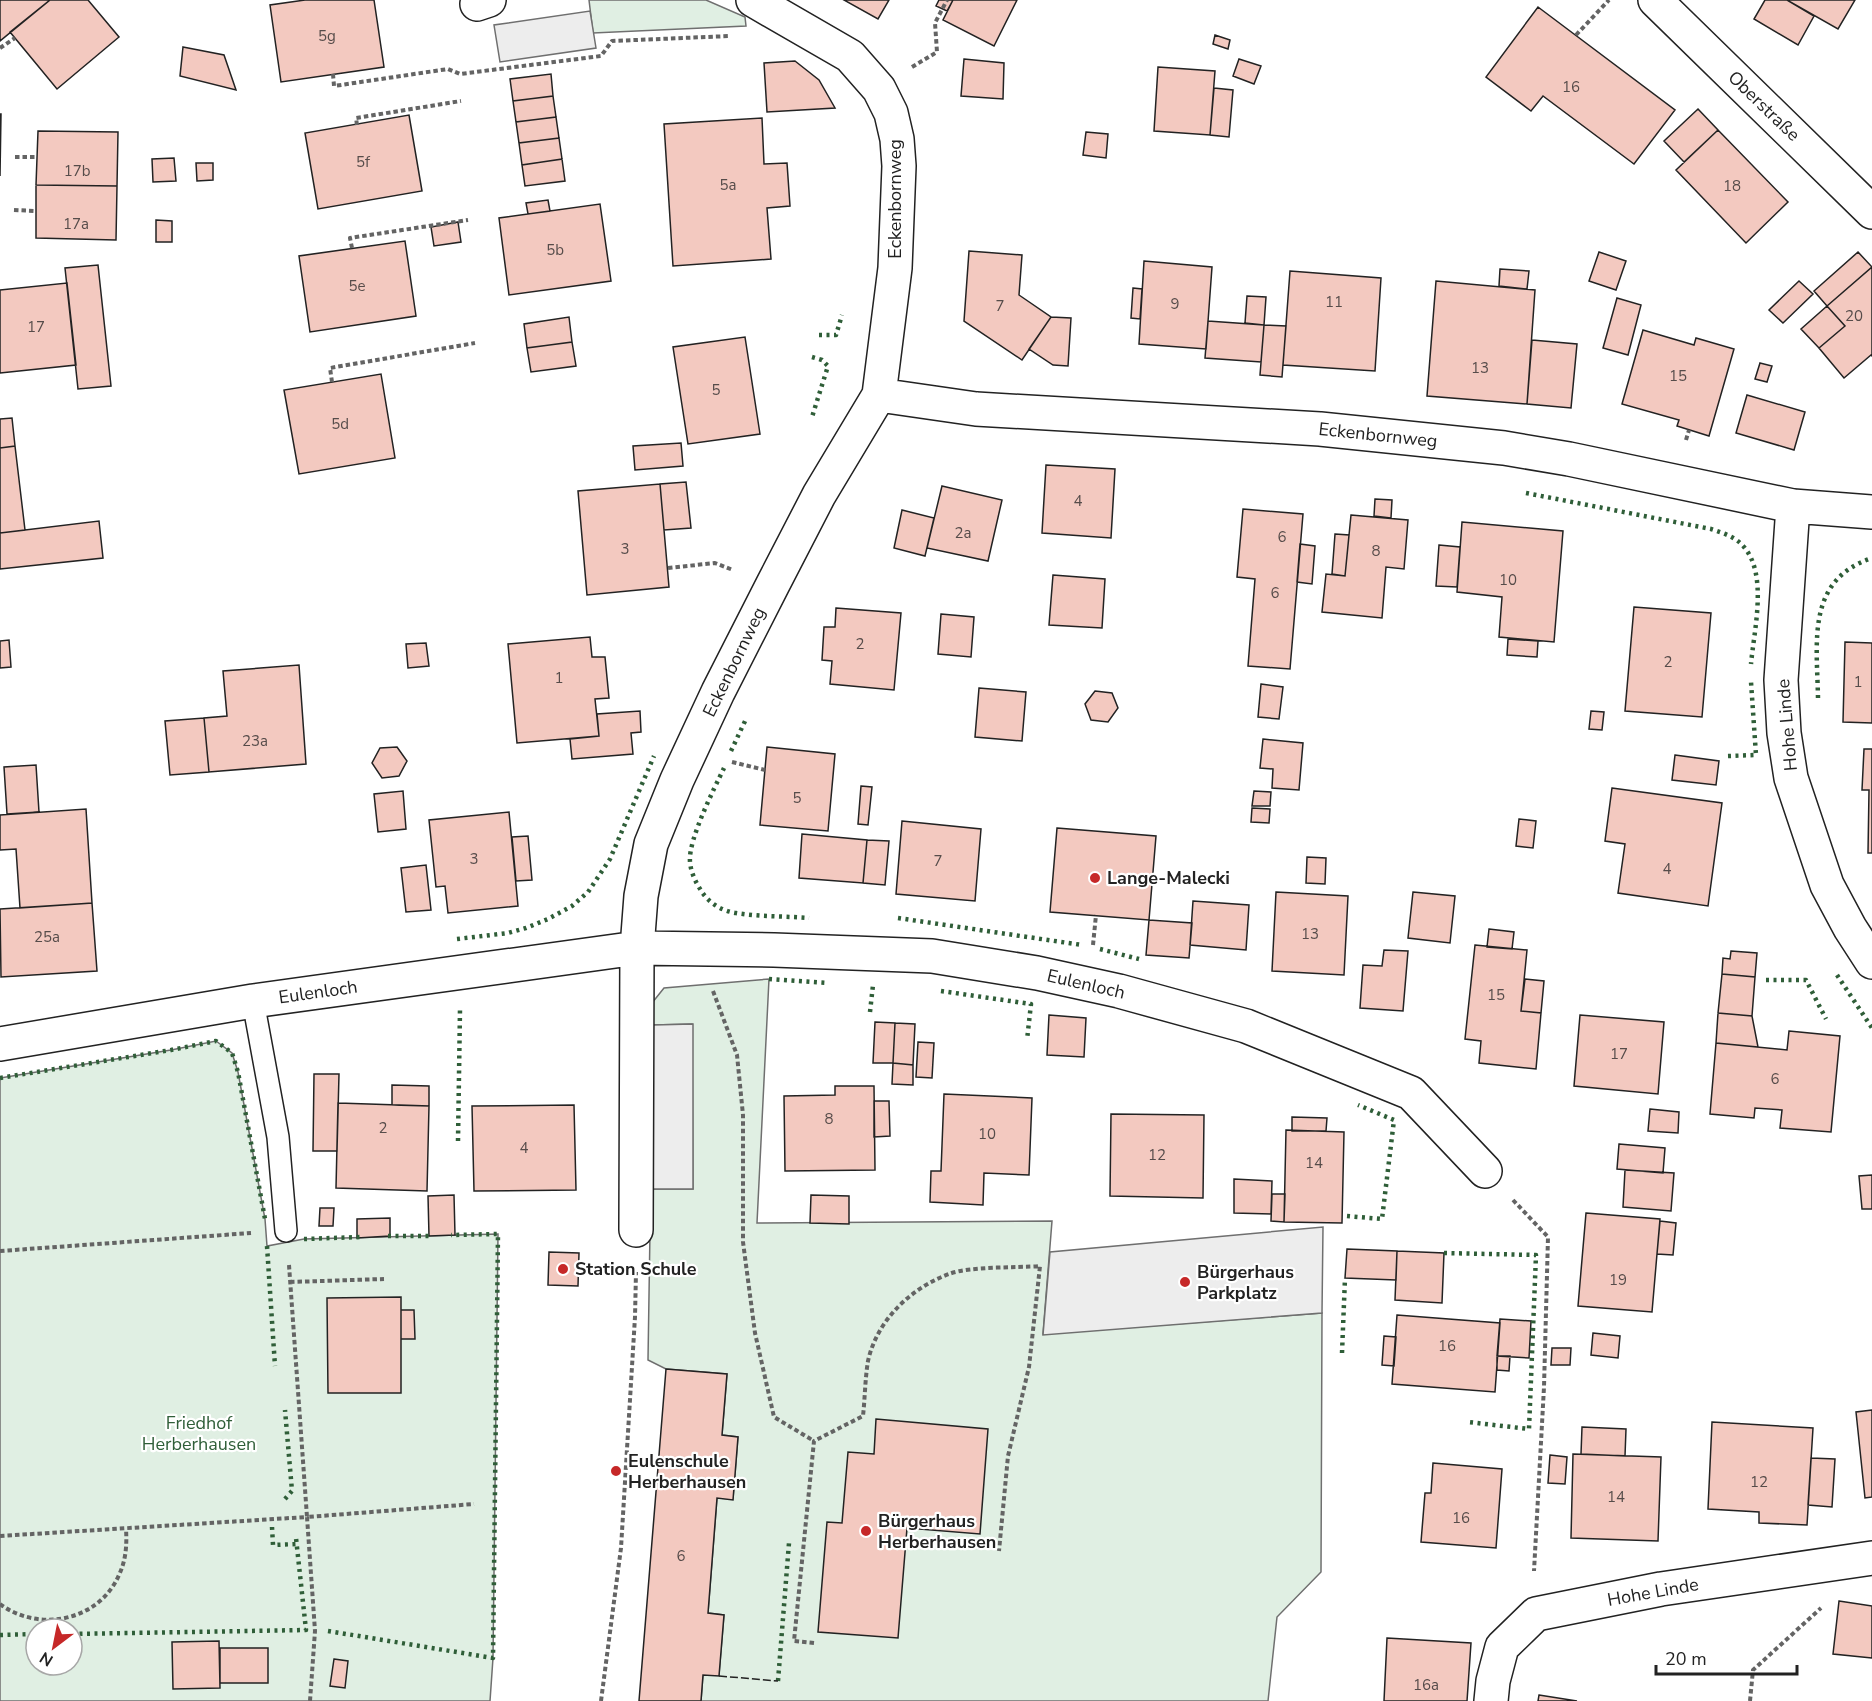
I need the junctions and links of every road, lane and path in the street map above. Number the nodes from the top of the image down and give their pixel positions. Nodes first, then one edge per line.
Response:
1 (753, 0) edge
2 (1609, 0) edge
3 (1655, 0) edge
4 (948, 1) edge
5 (1575, 35) dead end
6 (741, 36) dead end
7 (15, 38) dead end
8 (0, 48) edge
9 (333, 74) dead end
10 (879, 89) junction
11 (461, 101) dead end
12 (357, 125) dead end
13 (15, 157) dead end
14 (37, 157) dead end
15 (14, 210) dead end
16 (36, 211) dead end
17 (1872, 212) edge
18 (468, 220) dead end
19 (352, 248) dead end
20 (475, 343) dead end
21 (332, 382) dead end
22 (879, 395) junction
23 (1793, 506) junction
24 (1872, 512) edge
25 (668, 568) dead end
26 (773, 584) junction
27 (637, 948) junction
28 (698, 949) junction
29 (1872, 962) edge
30 (253, 1001) junction
31 (0, 1044) edge
32 (1485, 1171) joint
33 (636, 1230) joint
34 (286, 1231) junction
35 (0, 1251) edge
36 (384, 1279) dead end
37 (290, 1282) junction
38 (813, 1441) junction
39 (474, 1504) dead end
40 (307, 1517) junction
41 (126, 1529) junction
42 (0, 1536) edge
43 (999, 1551) dead end
44 (1872, 1558) edge
45 (1533, 1567) dead end
46 (0, 1604) edge
47 (1821, 1608) dead end
48 (814, 1643) dead end
49 (310, 1701) edge
50 (601, 1701) edge
51 (1491, 1701) edge
52 (1750, 1701) edge

1 - 10 street, Eckenbornweg
2 - 5 path
3 - 17 street, Oberstraße
4 - 10 path
6 - 9 path
7 - 8 path
10 - 22 street, Eckenbornweg
11 - 12 path
13 - 14 path
15 - 16 path
18 - 19 path
20 - 21 path
22 - 23 street, Eckenbornweg
22 - 26 street, Eckenbornweg
23 - 24 street, Eckenbornweg
23 - 29 street, Hohe Linde
25 - 26 path
26 - 27 street, Eckenbornweg
27 - 28 street, Eulenloch
27 - 30 street, Eulenloch
27 - 33 street
28 - 32 street, Eulenloch
28 - 38 path
30 - 31 street, Eulenloch
30 - 34 lane
32 - 45 path
33 - 50 path
34 - 35 path
34 - 37 path
36 - 37 path
37 - 40 path
38 - 43 path
38 - 48 path
39 - 40 path
40 - 41 path
40 - 49 path
41 - 42 path
41 - 46 path
44 - 51 street, Hohe Linde
47 - 52 path

